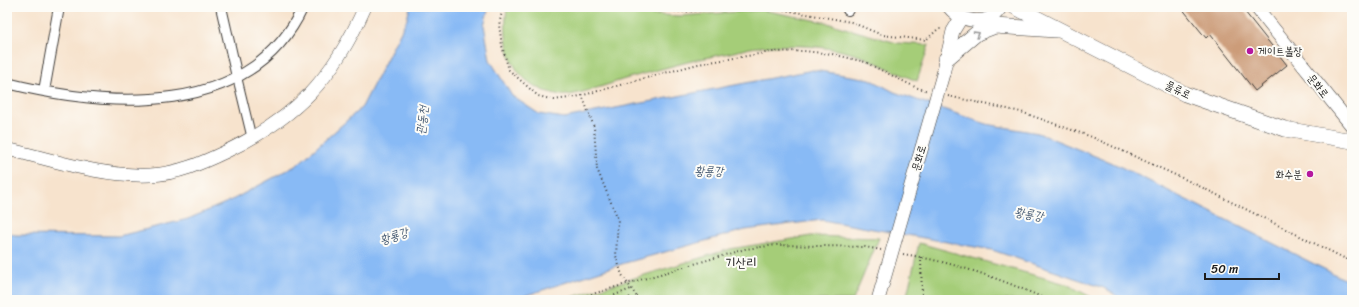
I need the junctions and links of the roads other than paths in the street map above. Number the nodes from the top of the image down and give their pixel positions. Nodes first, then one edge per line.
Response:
1 (59, 7) edge
2 (221, 7) edge
3 (303, 7) edge
4 (365, 7) edge
5 (949, 7) edge
6 (1001, 7) edge
7 (1015, 7) edge
8 (1040, 7) edge
9 (1256, 7) edge
10 (961, 18) junction
11 (1062, 31) junction
12 (946, 59) junction
13 (237, 77) junction
14 (7, 82) edge
15 (44, 91) junction
16 (1352, 126) edge
17 (252, 139) junction
18 (1352, 141) edge
19 (7, 148) edge
20 (878, 300) edge

1 - 15 street
2 - 13 street
3 - 13 street
4 - 17 street
5 - 10 street
6 - 10 street
7 - 11 main road, 물류로
8 - 11 main road
9 - 16 street, 문화로
10 - 12 street, 문화로
12 -> 11 main road
11 - 18 main road, 물류로
12 - 20 street, 문화로, bridge
13 - 15 street
13 - 17 street
14 - 15 street
17 - 19 street

